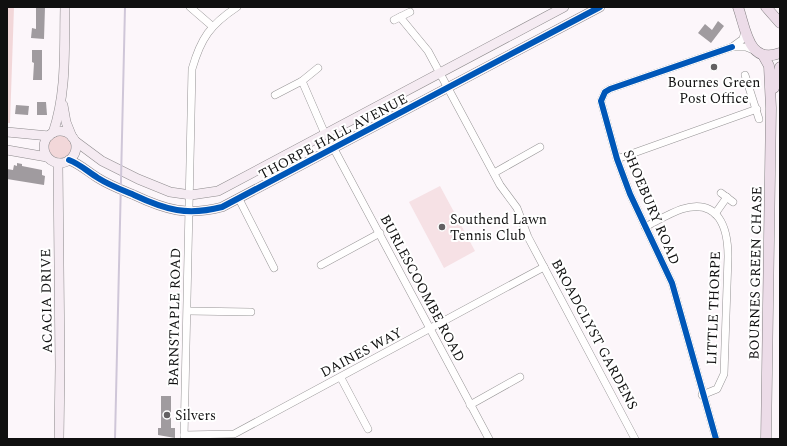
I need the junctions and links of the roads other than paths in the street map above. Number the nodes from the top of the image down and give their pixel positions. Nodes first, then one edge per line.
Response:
1 (65, 7) edge
2 (190, 7) edge
3 (237, 7) edge
4 (564, 7) edge
5 (600, 7) edge
6 (738, 7) edge
7 (766, 7) edge
8 (410, 12) dead end
9 (552, 14) junction
10 (780, 23) edge
11 (212, 26) junction
12 (560, 28) junction
13 (745, 30) junction
14 (732, 47) junction
15 (780, 53) edge
16 (760, 54) junction
17 (780, 67) edge
18 (318, 68) dead end
19 (440, 74) junction
20 (745, 75) dead end
21 (302, 81) junction
22 (448, 88) junction
23 (275, 95) dead end
24 (62, 96) junction
25 (771, 108) junction
26 (757, 109) junction
27 (759, 119) dead end
28 (7, 132) edge
29 (51, 134) junction
30 (325, 134) junction
31 (74, 139) junction
32 (540, 147) dead end
33 (334, 149) junction
34 (7, 150) edge
35 (47, 157) junction
36 (617, 159) junction
37 (69, 160) junction
38 (58, 163) junction
39 (494, 173) junction
40 (191, 195) junction
41 (727, 197) dead end
42 (239, 199) junction
43 (190, 212) junction
44 (715, 214) junction
45 (645, 226) junction
46 (380, 233) junction
47 (321, 265) dead end
48 (544, 266) junction
49 (274, 268) dead end
50 (188, 311) junction
51 (251, 312) dead end
52 (430, 330) junction
53 (520, 377) dead end
54 (341, 378) junction
55 (702, 395) junction
56 (470, 405) junction
57 (368, 429) dead end
58 (184, 437) edge
59 (230, 437) edge
60 (59, 439) edge
61 (488, 439) edge
62 (635, 439) edge
63 (716, 439) edge
64 (766, 439) edge

1 - 24 street
2 - 11 street
3 - 11 street
4 - 9 street, THORPE HALL AVENUE
5 - 12 street, THORPE HALL AVENUE
6 - 13 main road, BOURNES GREEN CHASE
7 - 10 main road
8 - 19 street, BROADCLYST GARDENS
9 - 12 street
9 - 19 street, THORPE HALL AVENUE
11 - 40 street, BARNSTAPLE ROAD
12 - 22 street, THORPE HALL AVENUE
13 - 14 street, SHOEBURY ROAD
13 - 16 main road, BOURNES GREEN CHASE
14 - 16 street, SHOEBURY ROAD
14 - 36 street, SHOEBURY ROAD
15 - 16 main road
16 - 25 main road, BOURNES GREEN CHASE
17 - 25 main road, BOURNES GREEN CHASE
18 - 21 street
19 - 22 street, BROADCLYST GARDENS
19 - 30 street, THORPE HALL AVENUE
20 - 26 street
21 - 23 street
21 - 30 street
22 - 33 street, THORPE HALL AVENUE
22 - 39 street, BROADCLYST GARDENS
24 - 29 street
24 - 31 street
25 - 64 main road, BOURNES GREEN CHASE
26 - 27 street
26 - 36 street
28 - 29 street
29 - 31 street
29 - 35 street
30 - 40 street, THORPE HALL AVENUE
31 - 37 street
31 - 40 street, THORPE HALL AVENUE
32 - 39 street
33 - 42 street, THORPE HALL AVENUE
33 - 46 street, BURLESCOOMBE ROAD
34 - 35 street
35 - 38 street
36 - 45 street, SHOEBURY ROAD
37 - 38 street
37 - 43 street, THORPE HALL AVENUE
38 - 60 street, ACACIA DRIVE
39 - 48 street, BROADCLYST GARDENS
40 - 43 street, BARNSTAPLE ROAD
41 - 44 street
42 - 43 street, THORPE HALL AVENUE
42 - 49 street
43 - 50 street, BARNSTAPLE ROAD
44 - 45 street
44 - 55 street, LITTLE THORPE
45 - 55 street, SHOEBURY ROAD
46 - 47 street
46 - 52 street, BURLESCOOMBE ROAD
48 - 52 street, DAINES WAY
48 - 62 street, BROADCLYST GARDENS
50 - 51 street
50 - 58 street, BARNSTAPLE ROAD
52 - 54 street, DAINES WAY
52 - 56 street, BURLESCOOMBE ROAD
53 - 56 street
54 - 57 street
54 - 59 street, DAINES WAY
55 - 63 street, SHOEBURY ROAD
56 - 61 street, BURLESCOOMBE ROAD
58 - 59 street, DAINES WAY

